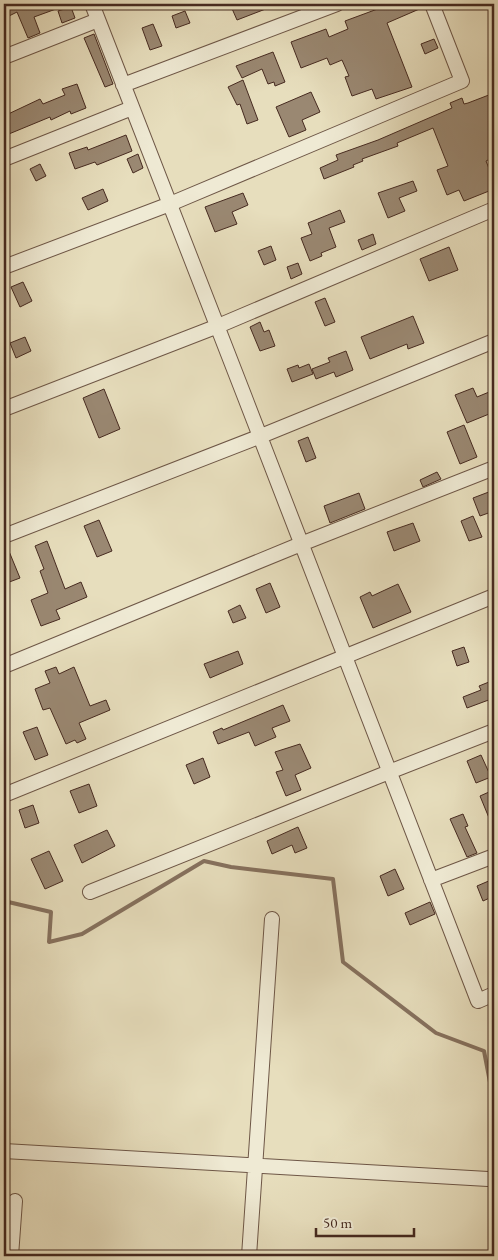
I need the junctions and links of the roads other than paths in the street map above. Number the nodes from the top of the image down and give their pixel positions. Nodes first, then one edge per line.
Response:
1 (92, 4) edge
2 (337, 4) edge
3 (432, 4) edge
4 (98, 20) junction
5 (4, 57) edge
6 (123, 85) junction
7 (132, 108) junction
8 (4, 159) edge
9 (170, 204) junction
10 (494, 209) edge
11 (4, 267) edge
12 (218, 326) junction
13 (494, 342) edge
14 (4, 409) edge
15 (261, 436) junction
16 (494, 468) edge
17 (4, 536) edge
18 (301, 544) junction
19 (494, 596) edge
20 (344, 656) junction
21 (4, 666) edge
22 (494, 732) edge
23 (389, 772) junction
24 (4, 795) edge
25 (494, 856) edge
26 (431, 880) junction
27 (90, 892) dead end
28 (272, 919) dead end
29 (494, 994) edge
30 (4, 1151) edge
31 (255, 1166) junction
32 (488, 1179) dead end
33 (15, 1200) dead end
34 (11, 1256) edge
35 (249, 1256) edge

1 - 4 street
2 - 6 street
3 - 9 street
4 - 5 street
4 - 6 street
6 - 7 street
7 - 8 street
7 - 9 street
9 - 11 street
9 - 12 street
10 - 12 street
12 - 14 street
12 - 15 street
13 - 15 street
15 - 17 street
15 - 18 street
16 - 18 street
18 - 20 street
18 - 21 street
19 - 20 street
20 - 23 street
20 - 24 street
22 - 23 street
23 - 26 street
23 - 27 street
25 - 26 street
26 - 29 street
28 - 31 street
30 - 31 street
31 - 32 street
31 - 35 street
33 - 34 street

